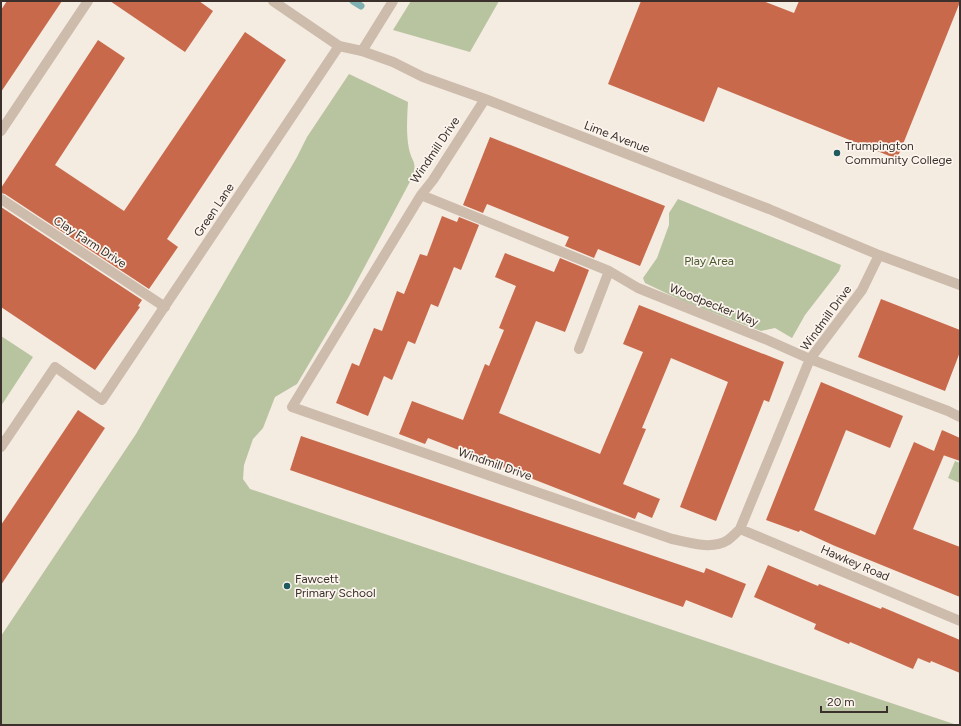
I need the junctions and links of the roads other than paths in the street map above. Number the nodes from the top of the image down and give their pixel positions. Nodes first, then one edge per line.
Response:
1 (88, 1) edge
2 (273, 1) edge
3 (393, 1) edge
4 (339, 46) junction
5 (362, 51) junction
6 (485, 99) junction
7 (1, 131) edge
8 (421, 195) junction
9 (1, 199) edge
10 (879, 255) junction
11 (610, 271) junction
12 (960, 285) edge
13 (165, 307) junction
14 (579, 349) dead end
15 (810, 359) junction
16 (960, 417) edge
17 (1, 447) edge
18 (740, 529) junction
19 (960, 621) edge

1 - 7 street
2 - 4 street, Lime Avenue
3 - 5 street
4 - 5 street, Lime Avenue
4 - 13 street, Green Lane
5 - 6 street, Lime Avenue
6 - 8 street, Windmill Drive
6 - 10 street, Lime Avenue
8 - 11 street, Woodpecker Way
8 - 18 street, Windmill Drive
9 - 13 street, Clay Farm Drive
10 - 12 street, Lime Avenue
10 - 15 street, Windmill Drive
11 - 14 street
11 - 15 street, Woodpecker Way
13 - 17 street, Green Lane
15 - 16 street
15 - 18 street, Windmill Drive
18 - 19 street, Hawkey Road

